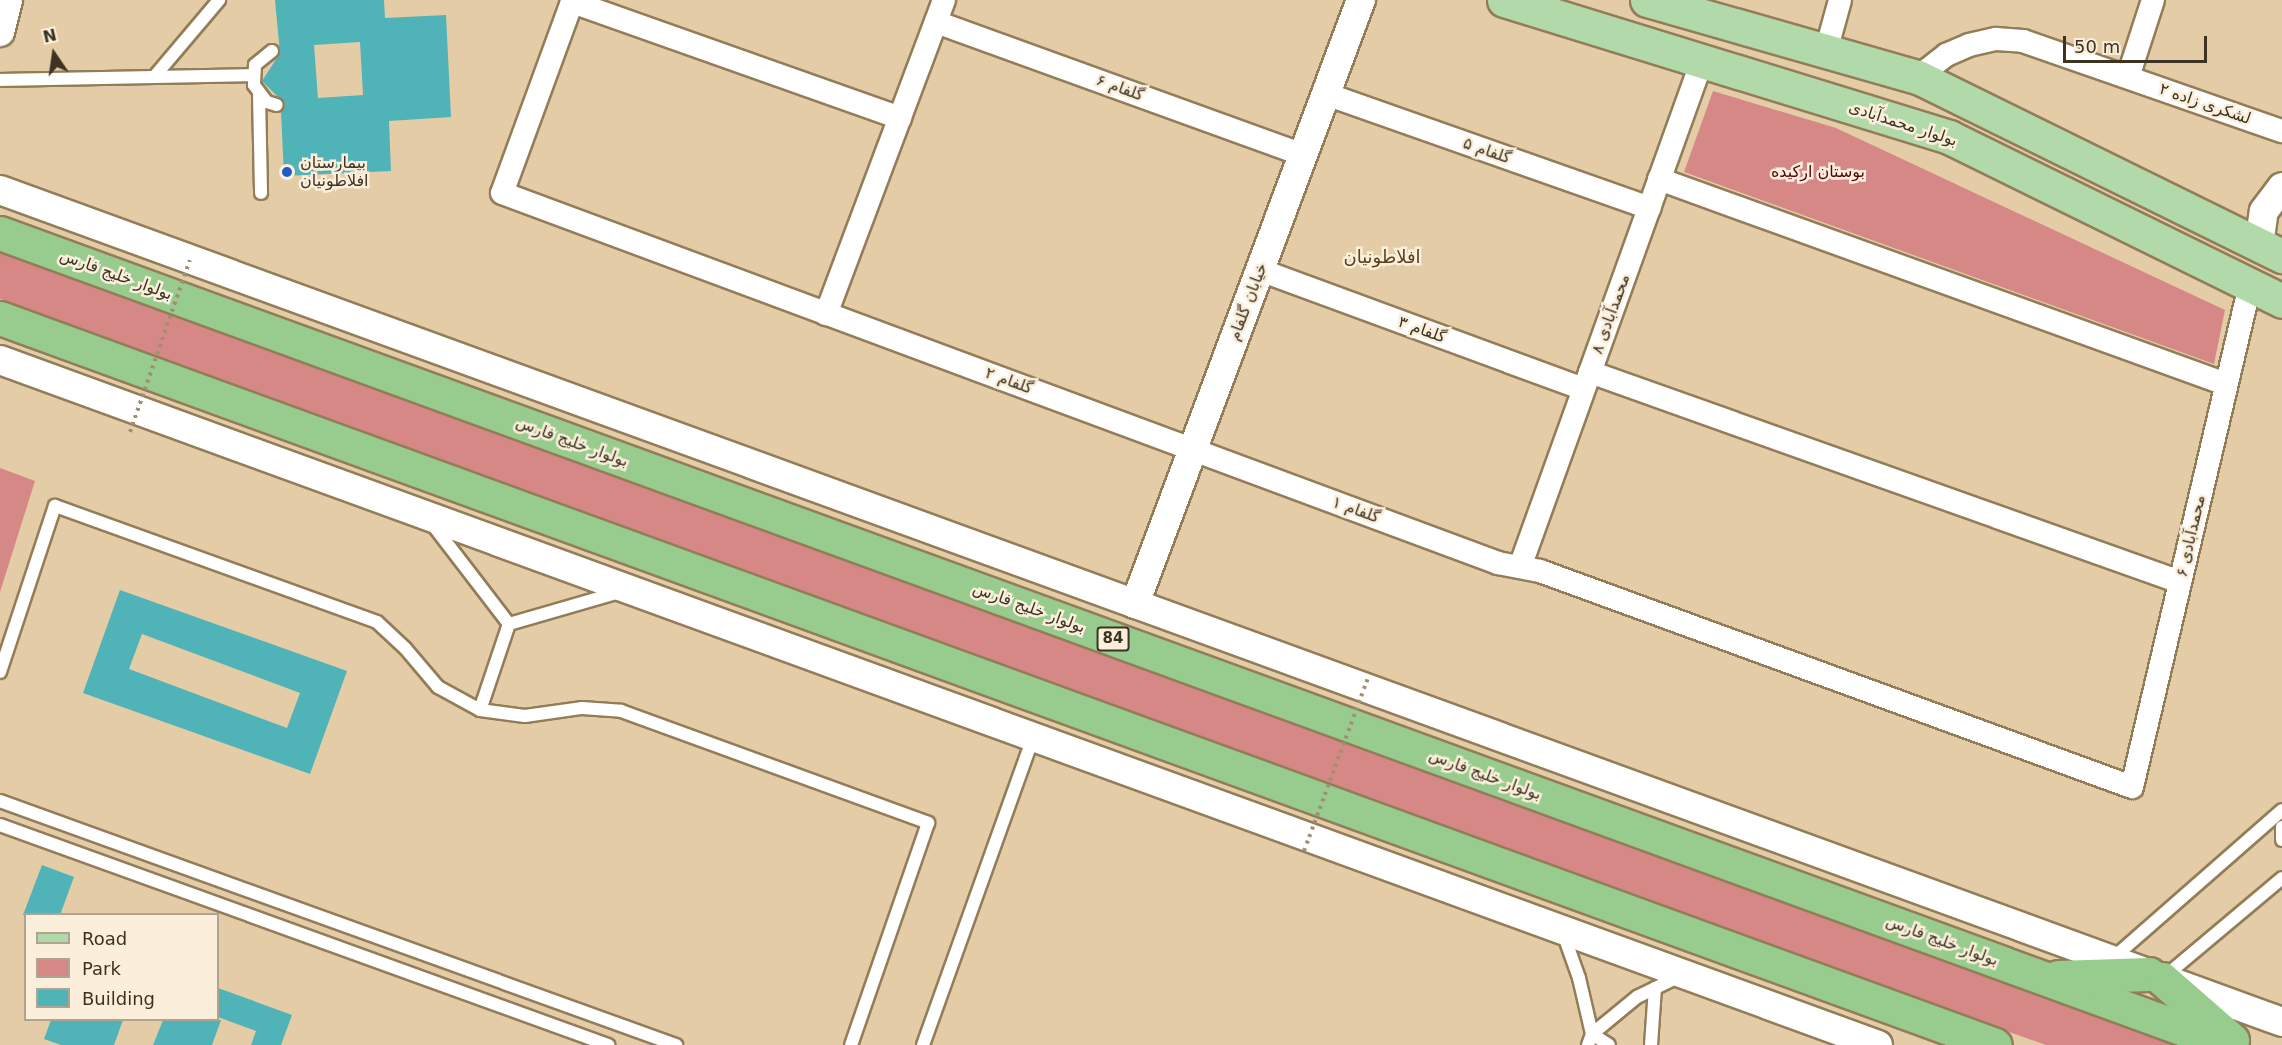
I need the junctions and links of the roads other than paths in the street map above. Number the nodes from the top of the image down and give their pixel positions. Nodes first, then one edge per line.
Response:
1 (8, 0) edge
2 (219, 0) edge
3 (944, 0) edge
4 (1361, 0) edge
5 (1504, 0) edge
6 (1647, 0) edge
7 (1839, 0) edge
8 (2153, 0) edge
9 (936, 22) junction
10 (0, 32) edge
11 (272, 51) dead end
12 (1826, 51) junction
13 (1702, 61) junction
14 (253, 75) junction
15 (154, 77) junction
16 (1918, 77) junction
17 (2128, 77) junction
18 (0, 80) edge
19 (1326, 94) junction
20 (259, 95) junction
21 (277, 105) dead end
22 (900, 118) junction
23 (2282, 131) edge
24 (1303, 155) junction
25 (1659, 179) junction
26 (2282, 187) edge
27 (0, 190) edge
28 (261, 193) dead end
29 (1649, 208) junction
30 (0, 233) edge
31 (159, 248) junction
32 (2271, 250) edge
33 (1260, 270) junction
34 (2250, 285) junction
35 (145, 286) junction
36 (2282, 301) edge
37 (826, 314) junction
38 (0, 318) edge
39 (0, 360) edge
40 (1586, 380) junction
41 (2226, 384) junction
42 (1193, 449) junction
43 (426, 516) junction
44 (1520, 567) junction
45 (2180, 582) junction
46 (629, 590) junction
47 (1135, 604) junction
48 (509, 624) junction
49 (0, 672) edge
50 (480, 710) junction
51 (1033, 737) junction
52 (2132, 787) joint
53 (0, 801) edge
54 (2282, 810) edge
55 (0, 825) edge
56 (2282, 827) edge
57 (2282, 840) edge
58 (2282, 878) edge
59 (1561, 929) junction
60 (2111, 960) junction
61 (1683, 974) junction
62 (2156, 976) junction
63 (2043, 978) junction
64 (1656, 988) junction
65 (2282, 1022) edge
66 (1590, 1039) edge
67 (608, 1045) edge
68 (676, 1045) edge
69 (851, 1045) edge
70 (923, 1045) edge
71 (1609, 1045) edge
72 (1651, 1045) edge
73 (1878, 1045) edge
74 (1995, 1045) edge
75 (2227, 1045) edge
76 (2237, 1045) edge

1 - 10 street
2 - 15 lane
3 - 9 street
4 - 19 street, خیابان گلفام
5 - 13 main road, بولوار محمدآبادی
6 - 12 main road
7 - 12 street
8 - 17 street
9 - 22 street
9 - 24 street, گلفام ۶
11 - 14 lane
12 - 16 main road
13 - 25 street, محمدآبادی ۸
13 - 34 main road, بولوار محمدآبادی
14 - 15 lane
14 - 20 lane
15 - 18 lane
16 - 17 street, لشکری زاده ۲
16 - 32 main road
17 - 23 street, لشکری زاده ۲
19 - 24 street, خیابان گلفام
19 - 29 street, گلفام ۵
20 - 21 lane
20 - 28 lane
22 - 37 street
22 - 37 street, گلفام ۲
24 - 33 street, خیابان گلفام
25 - 29 street, محمدآبادی ۸
25 - 41 street
26 - 32 street
27 - 31 street
29 - 40 street, محمدآبادی ۸
30 - 35 highway, بولوار خلیج فارس / 84
31 - 35 street
31 - 47 street
32 - 34 main road
33 - 40 street, گلفام ۳
33 - 42 street, خیابان گلفام
34 - 36 main road, بولوار محمدآبادی
34 - 41 street, محمدآبادی ۶
35 - 63 highway, بولوار خلیج فارس / 84
37 - 42 street, گلفام ۲
38 - 74 highway
39 - 43 street
40 - 44 street, محمدآبادی ۸
40 - 45 street, گلفام ۳
41 - 45 street, محمدآبادی ۶
42 - 44 street, گلفام ۱
42 - 47 street, خیابان گلفام
43 - 46 street
43 - 48 lane
44 - 52 street, گلفام ۱
45 - 52 street, محمدآبادی ۶
46 - 48 lane
46 - 51 street
47 - 60 street
48 - 50 lane
49 - 50 lane
50 - 69 lane
51 - 59 street
51 - 70 lane
53 - 68 lane
54 - 60 lane
55 - 67 lane
56 - 57 lane
58 - 62 lane
59 - 61 street
59 - 66 lane
60 - 62 street
61 - 64 lane
61 - 73 street
62 - 63 highway
62 - 65 street
62 - 76 highway
63 - 75 highway, بولوار خلیج فارس / 84
64 - 66 lane
64 - 72 lane
66 - 71 lane

